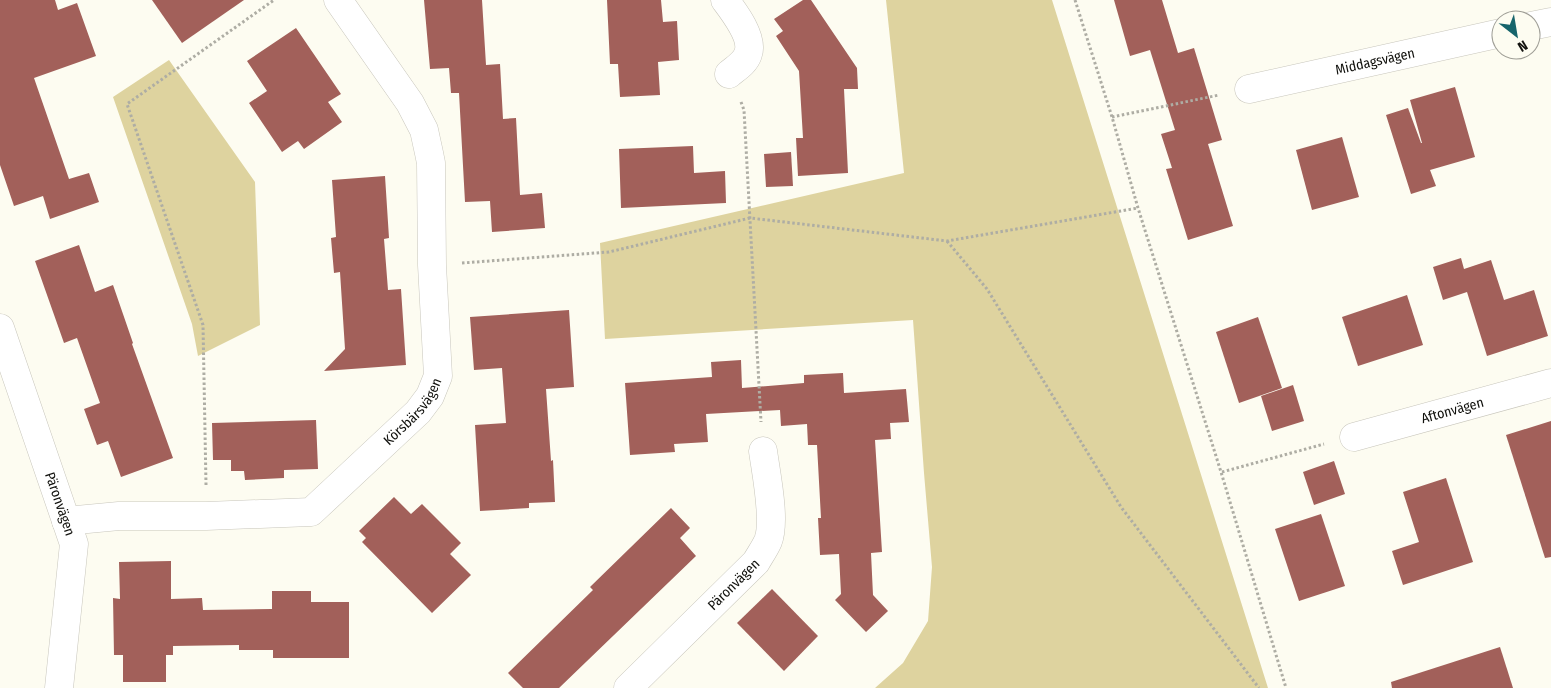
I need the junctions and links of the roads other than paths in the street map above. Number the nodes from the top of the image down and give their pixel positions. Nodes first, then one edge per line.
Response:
1 (338, 0) edge
2 (725, 0) edge
3 (1491, 35) edge
4 (729, 74) road end
5 (1249, 88) road end
6 (0, 328) edge
7 (1551, 383) edge
8 (1354, 436) road end
9 (763, 451) road end
10 (66, 521) junction
11 (59, 688) edge
12 (628, 688) edge

1 - 10 street, Körsbärsvägen
2 - 4 street
3 - 5 street, Middagsvägen
6 - 10 street, Päronvägen
7 - 8 street, Aftonvägen
9 - 12 street, Päronvägen
10 - 11 street, Päronvägen

